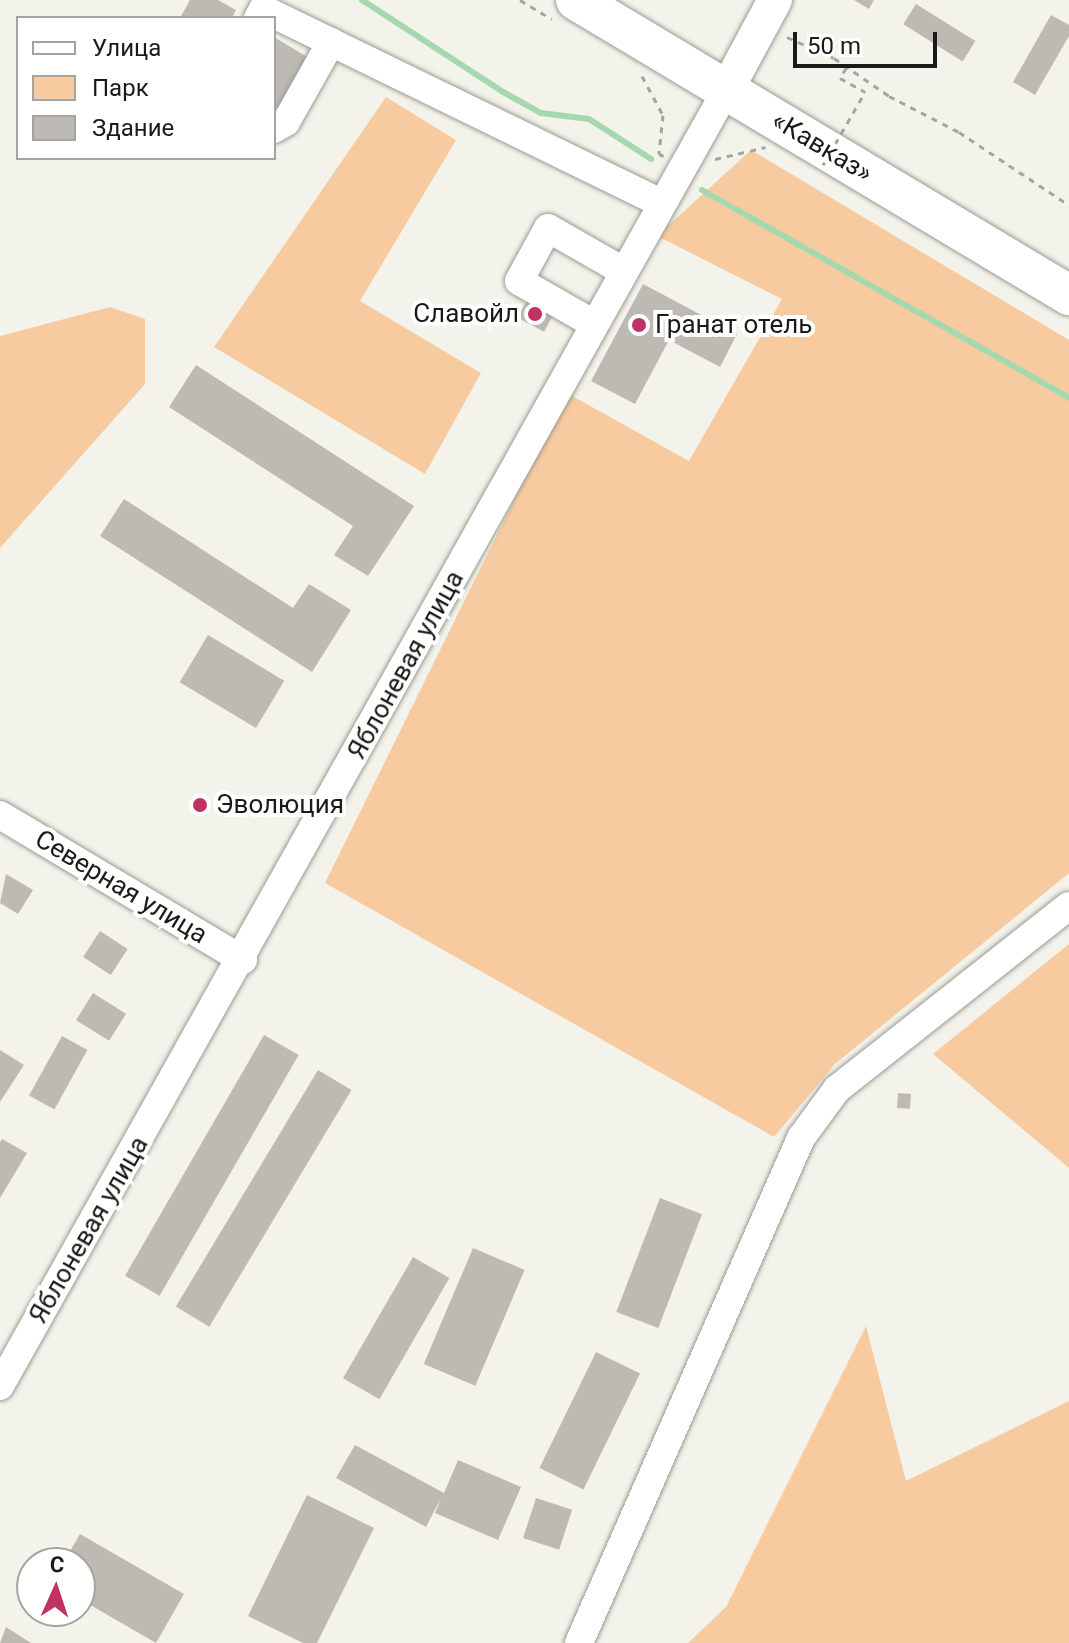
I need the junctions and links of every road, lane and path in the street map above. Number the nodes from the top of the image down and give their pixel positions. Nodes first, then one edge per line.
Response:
1 (520, 0) edge
2 (620, 0) edge
3 (568, 12) edge
4 (768, 13) edge
5 (259, 16) edge
6 (331, 42) junction
7 (846, 67) junction
8 (639, 69) dead end
9 (733, 79) junction
10 (276, 128) edge
11 (771, 146) dead end
12 (823, 165) dead end
13 (682, 167) junction
14 (661, 203) junction
15 (1069, 205) edge
16 (1069, 270) edge
17 (623, 271) junction
18 (1069, 295) edge
19 (594, 324) junction
20 (0, 815) edge
21 (1069, 906) edge
22 (243, 960) junction
23 (0, 1386) edge
24 (579, 1643) edge

1 - 3 path
2 - 9 highway
3 - 9 highway, «Кавказ»
4 - 7 path
4 - 9 main road
5 - 6 street
6 - 10 street
6 - 14 street
7 - 12 path, bridge
7 - 15 path
8 - 13 path
9 - 13 street, Яблоневая улица
9 - 16 highway
9 - 18 highway, «Кавказ»
11 - 13 path
13 - 14 street, Яблоневая улица
14 - 17 street, Яблоневая улица
17 - 19 street, Яблоневая улица
17 - 19 street
19 - 22 street, Яблоневая улица
20 - 22 street, Северная улица
21 - 24 street
22 - 23 street, Яблоневая улица

